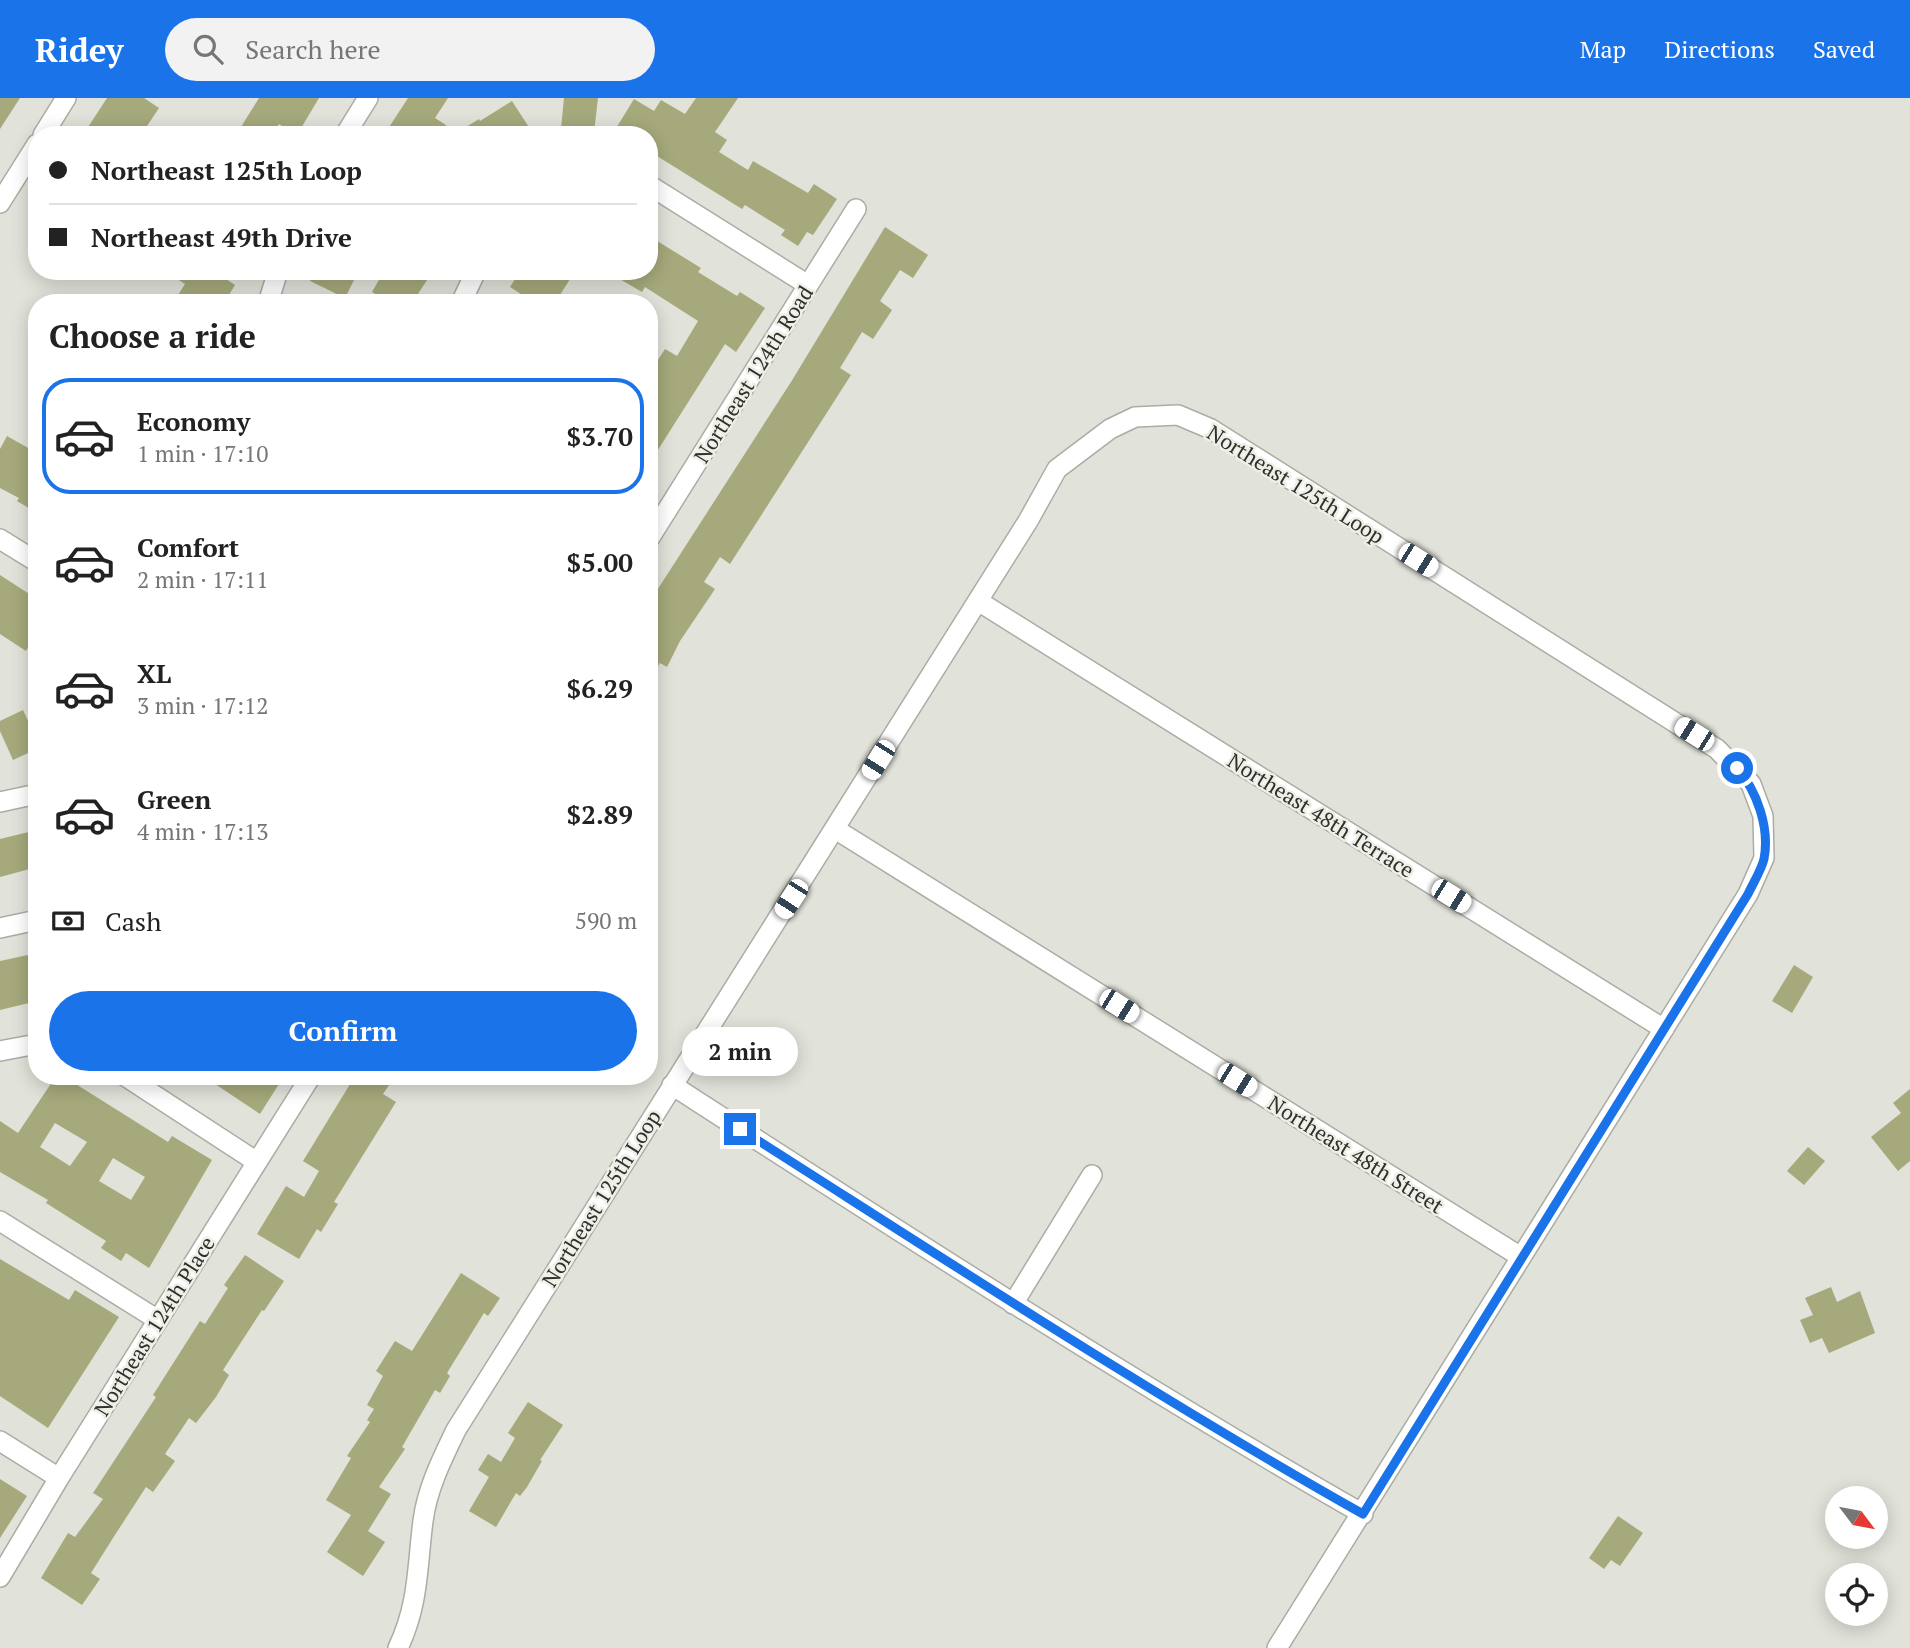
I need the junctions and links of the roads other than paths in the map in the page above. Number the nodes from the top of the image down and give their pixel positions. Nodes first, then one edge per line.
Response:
1 (66, 98) edge
2 (368, 98) edge
3 (49, 126) edge
4 (351, 126) edge
5 (28, 158) edge
6 (658, 191) edge
7 (0, 203) edge
8 (856, 209) dead end
9 (808, 285) junction
10 (658, 524) edge
11 (0, 539) edge
12 (28, 556) edge
13 (978, 601) junction
14 (28, 796) edge
15 (0, 802) edge
16 (835, 829) junction
17 (28, 922) edge
18 (0, 928) edge
19 (1664, 1029) junction
20 (28, 1046) edge
21 (0, 1051) edge
22 (139, 1085) edge
23 (305, 1085) edge
24 (672, 1085) junction
25 (257, 1162) junction
26 (1092, 1175) dead end
27 (0, 1222) edge
28 (1521, 1257) junction
29 (1013, 1304) junction
30 (158, 1320) junction
31 (0, 1441) edge
32 (59, 1478) junction
33 (1363, 1514) junction
34 (0, 1577) edge
35 (398, 1648) edge
36 (1277, 1648) edge

1 - 3 street
2 - 4 street
5 - 7 street
6 - 9 street
8 - 9 street, Northeast 124th Road
9 - 10 street, Northeast 124th Road
11 - 12 street
13 - 16 street, Northeast 125th Loop
13 - 19 street, Northeast 48th Terrace
13 - 19 street, Northeast 125th Loop
14 - 15 street
16 - 24 street, Northeast 125th Loop
16 - 28 street, Northeast 48th Street
17 - 18 street
19 - 28 street, Northeast 125th Loop
20 - 21 street
22 - 25 street
23 - 25 street, Northeast 124th Place
24 - 29 street
24 - 35 street, Northeast 125th Loop
25 - 30 street, Northeast 124th Place
26 - 29 street
27 - 30 street
28 - 33 street, Northeast 125th Loop
29 - 33 street
30 - 32 street, Northeast 124th Place
31 - 32 street
32 - 34 street, Northeast 124th Place
33 - 36 street, Northeast 125th Loop

